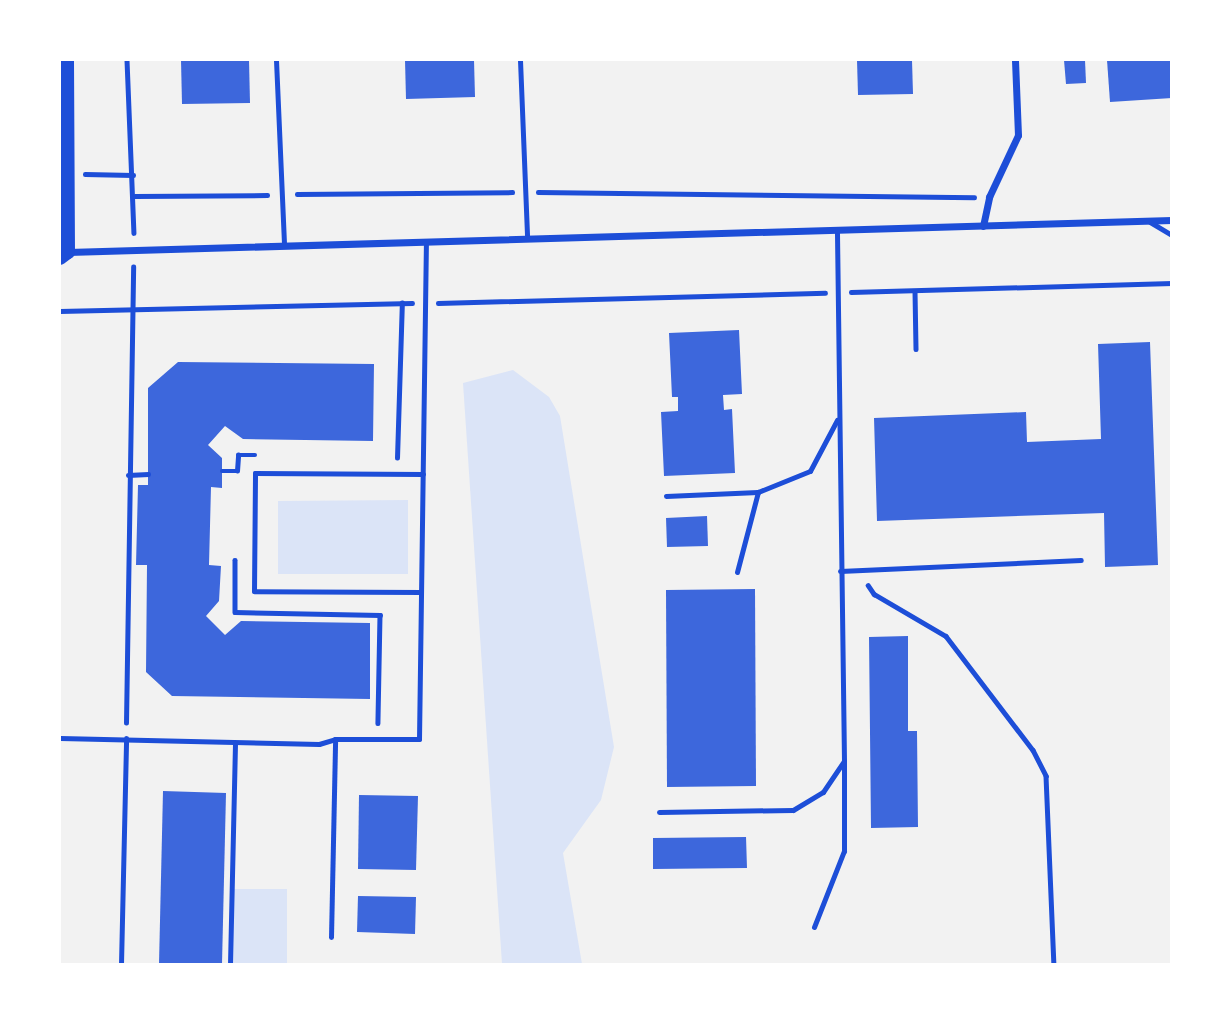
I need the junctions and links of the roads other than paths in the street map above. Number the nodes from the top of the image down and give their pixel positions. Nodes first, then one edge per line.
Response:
1 (67, 60) edge
2 (276, 60) edge
3 (520, 60) edge
4 (1015, 60) edge
5 (1171, 220) edge
6 (1150, 222) junction
7 (984, 226) junction
8 (837, 230) junction
9 (1171, 235) edge
10 (527, 237) junction
11 (426, 241) junction
12 (284, 246) junction
13 (64, 255) edge
14 (839, 417) junction
15 (423, 474) junction
16 (758, 492) junction
17 (666, 496) dead end
18 (1081, 560) dead end
19 (840, 571) junction
20 (737, 572) dead end
21 (421, 592) junction
22 (60, 738) edge
23 (126, 738) junction
24 (335, 739) junction
25 (235, 743) junction
26 (844, 761) junction
27 (659, 812) dead end
28 (814, 927) dead end
29 (331, 937) dead end
30 (121, 964) edge
31 (230, 964) edge

1 - 13 main road
2 - 12 lane
3 - 10 lane
4 - 7 street
5 - 6 street
6 - 7 street
6 - 9 lane
7 - 8 street
8 - 10 street
8 - 14 lane
10 - 11 street
11 - 12 street
11 - 15 lane
12 - 13 street
14 - 16 lane
14 - 19 lane
15 - 21 lane
15 - 21 lane
16 - 17 lane
16 - 20 lane
18 - 19 lane
19 - 26 lane
21 - 24 lane
22 - 23 lane
23 - 25 lane
23 - 30 lane
24 - 25 lane
24 - 29 lane
25 - 31 lane
26 - 27 lane
26 - 28 lane

